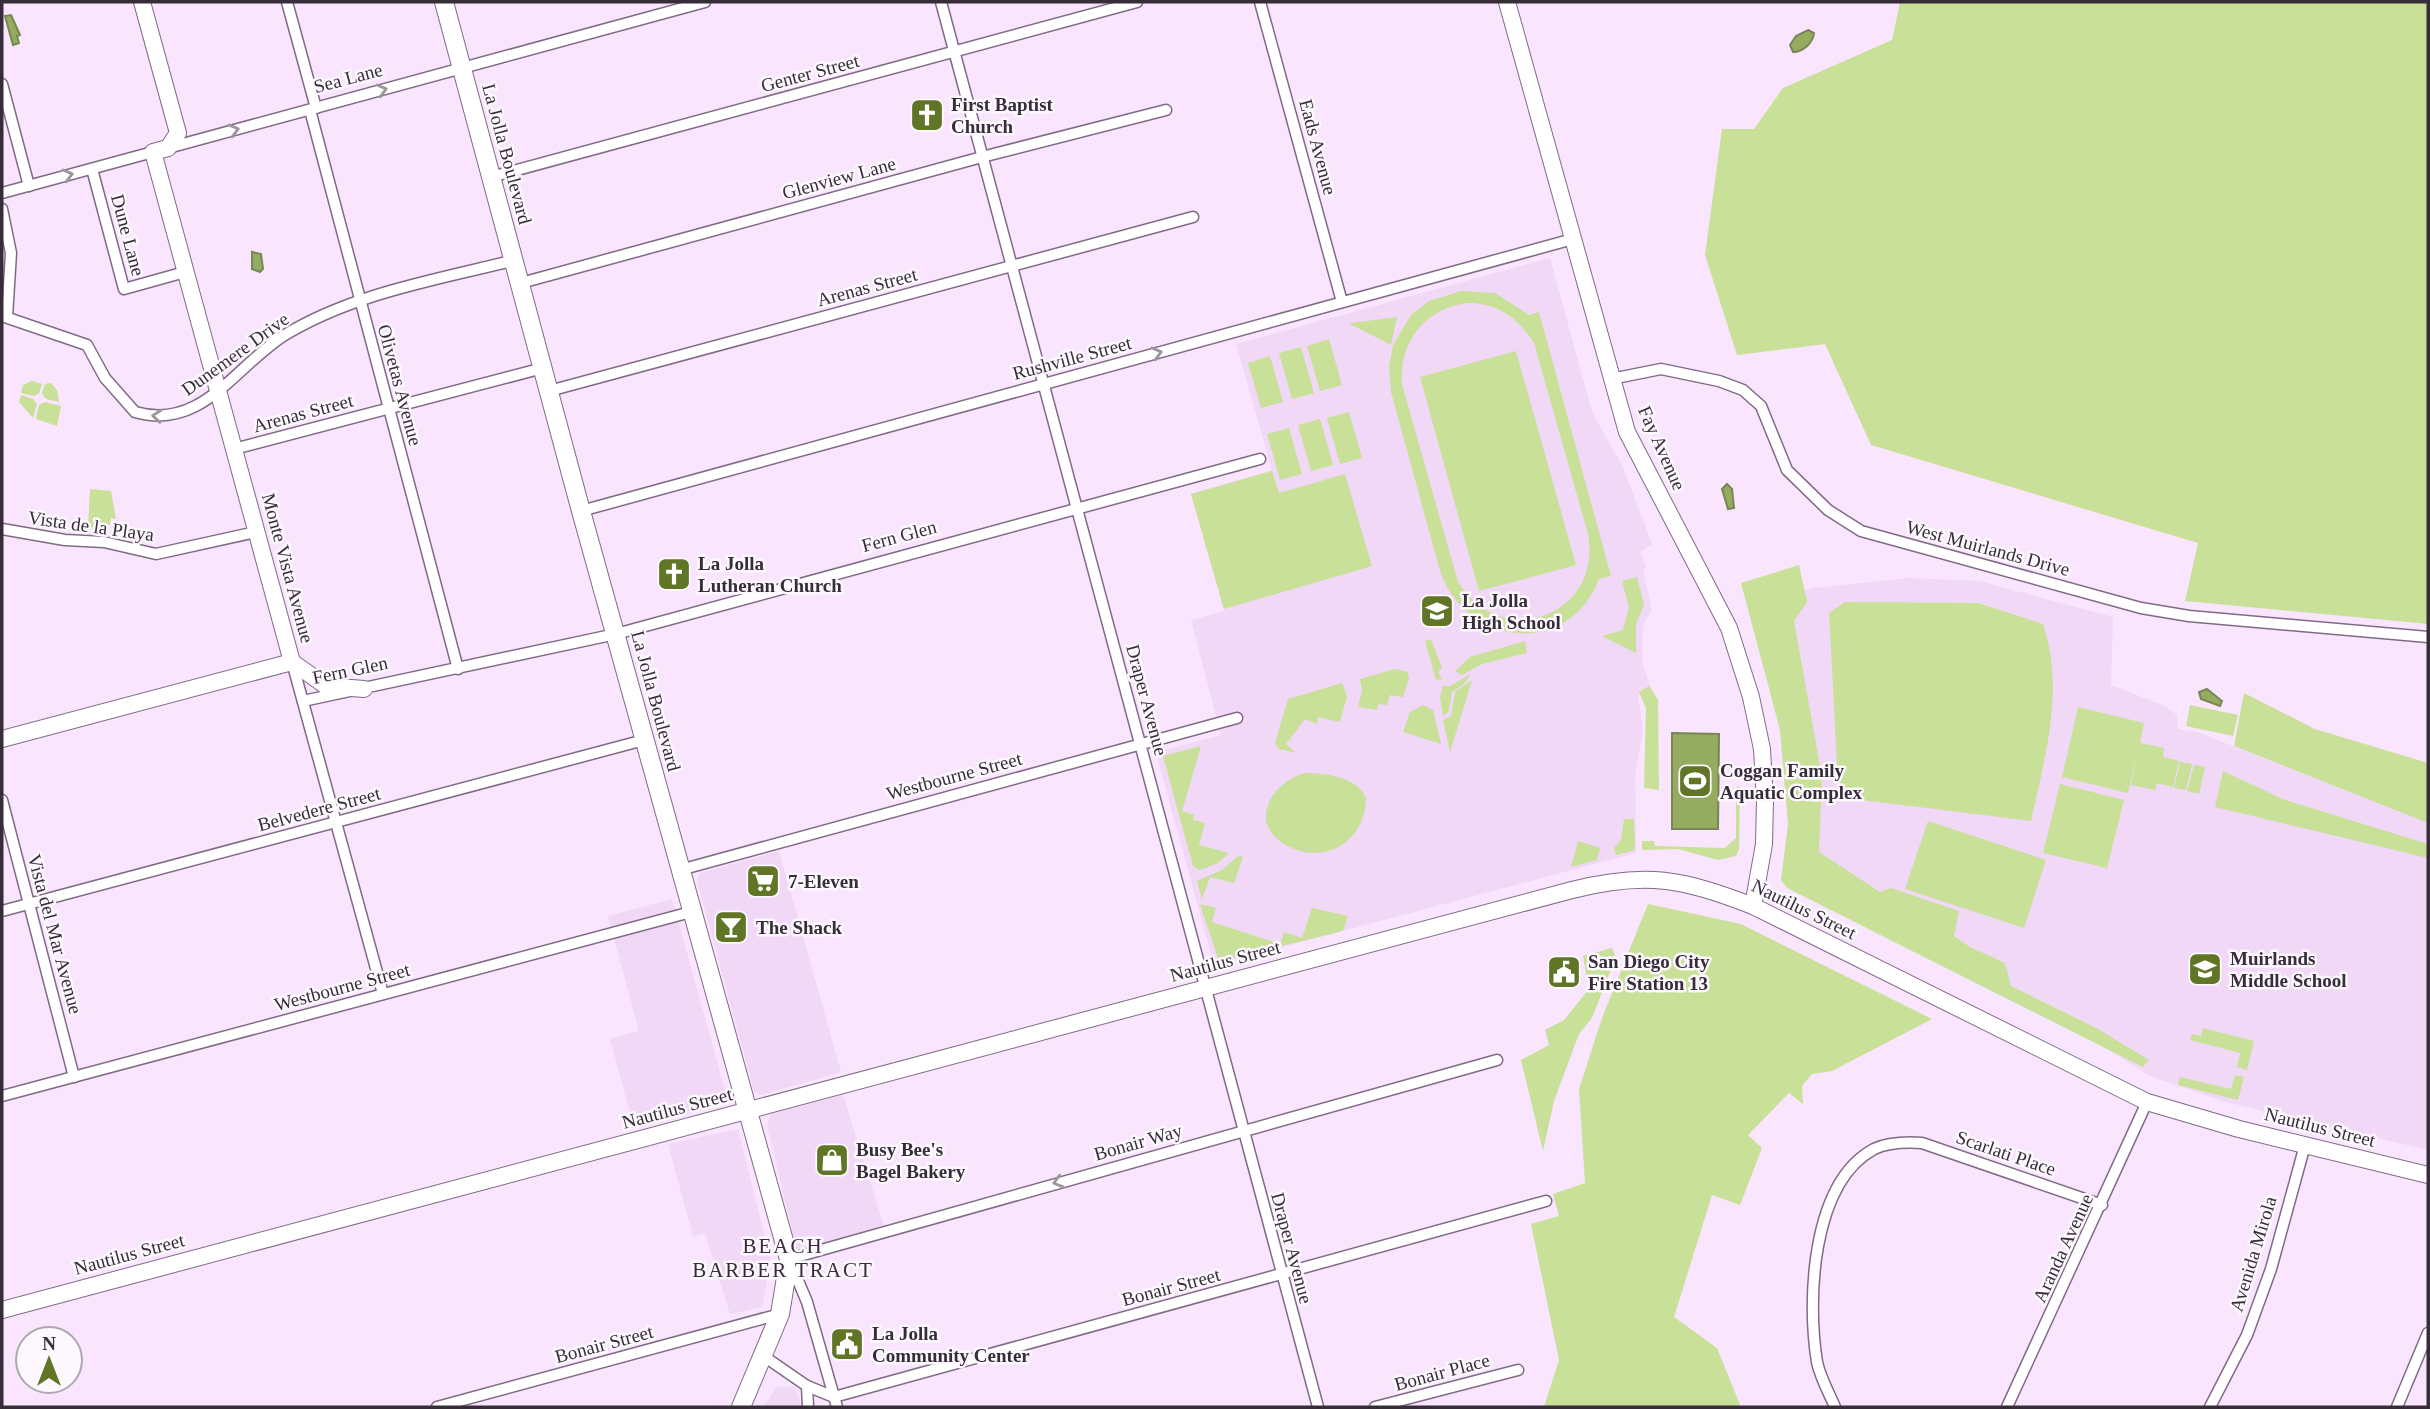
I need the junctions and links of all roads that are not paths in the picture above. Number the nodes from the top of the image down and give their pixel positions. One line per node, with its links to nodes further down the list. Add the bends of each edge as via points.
1 (142, 2): 14 (street, Monte Vista Avenue, via 178,133)
2 (287, 2): 12 (street, Olivetas Avenue)
3 (444, 2): 10 (main road, La Jolla Boulevard)
4 (705, 2): 10 (street, Sea Lane)
5 (941, 2): 9 (street, Draper Avenue)
6 (1137, 2): 9 (street, Genter Street)
7 (1260, 2): 28 (street, Eads Avenue)
8 (1507, 2): 22 (street, Fay Avenue)
9 (954, 51): 15 (street, Draper Avenue); 17 (street, Genter Street)
10 (462, 68): 12 (street, Sea Lane, one-way to 10); 17 (main road, La Jolla Boulevard)
11 (2, 84): 18 (street)
12 (313, 109): 14 (street, Sea Lane, one-way to 12); 27 (street, Olivetas Avenue)
13 (1166, 110): 15 (street, Glenview Lane)
14 (161, 150): 16 (street, Sea Lane); 25 (street, Monte Vista Avenue)
15 (982, 156): 24 (street, Draper Avenue); 26 (street, Glenview Lane)
16 (92, 169): 18 (street, Sea Lane, one-way to 16); 25 (street, Dune Lane, via 124,289)
17 (491, 177): 23 (main road, La Jolla Boulevard)
18 (29, 186): 19 (street, Sea Lane)
19 (2, 193)
20 (2, 209): 29 (street, Dunemere Drive, via 11,253)
21 (1193, 217): 24 (street, Arenas Street)
22 (1573, 239): 28 (street, Rushville Street); 31 (street, Fay Avenue)
23 (515, 260): 26 (main road, La Jolla Boulevard); 27 (street, Dunemere Drive)
24 (1012, 266): 32 (street, Draper Avenue); 34 (street, Arenas Street)
25 (185, 272): 33 (street, Monte Vista Avenue)
26 (522, 284): 30 (main road, La Jolla Boulevard)
27 (358, 300): 33 (street, Dunemere Drive, via 282,337); 35 (street, Olivetas Avenue)
28 (1342, 302): 32 (street, Rushville Street, one-way to 28)
29 (4, 316): 33 (street, Dunemere Drive, one-way to 29, via 175,416 135,412 105,378 87,345)
30 (543, 368): 34 (main road, La Jolla Boulevard); 35 (street, Arenas Street)
31 (1612, 380): 43 (street, West Muirlands Drive, via 1661,369 1742,390 1761,406 1787,470 1828,510 1861,531 2141,608); 56 (street, Fay Avenue, via 1627,432 1730,628 1751,697 1762,748 1765,802 1764,844)
32 (1044, 384): 38 (street, Draper Avenue); 39 (street, Rushville Street)
33 (218, 391): 36 (street, Monte Vista Avenue)
34 (549, 391): 39 (main road, La Jolla Boulevard)
35 (388, 409): 36 (street, Arenas Street); 45 (street, Olivetas Avenue)
36 (234, 449): 41 (street, Monte Vista Avenue)
37 (1260, 459): 38 (street, Fern Glen)
38 (1078, 509): 42 (street, Fern Glen); 51 (street, Draper Avenue)
39 (581, 511): 42 (main road, La Jolla Boulevard)
40 (2, 529): 41 (street, Vista de la Playa, via 104,542 156,554)
41 (256, 532): 44 (street, Monte Vista Avenue)
42 (616, 634): 45 (street, Fern Glen); 50 (main road, La Jolla Boulevard)
43 (2428, 637)
44 (292, 662): 46 (street, via 326,685); 47 (street, Monte Vista Avenue); 49 (street, Fern Glen)
45 (458, 669): 46 (street, Fern Glen)
46 (363, 689): 47 (street, Fern Glen)
47 (303, 701): 53 (street, Monte Vista Avenue)
48 (1237, 718): 51 (street, Westbourne Street)
49 (2, 739)
50 (644, 740): 53 (street, Belvedere Street); 54 (main road, La Jolla Boulevard)
51 (1141, 743): 54 (street, Westbourne Street); 59 (street, Draper Avenue)
52 (2, 800): 55 (street, Vista del Mar Avenue)
53 (336, 822): 55 (street, Belvedere Street); 60 (street, Monte Vista Avenue)
54 (680, 870): 58 (main road, La Jolla Boulevard)
55 (29, 904): 57 (street, Belvedere Street); 62 (street, Vista del Mar Avenue)
56 (1753, 906): 59 (street, Nautilus Street, via 1674,880 1603,882); 64 (street, Nautilus Street)
57 (2, 911)
58 (691, 912): 60 (street, Westbourne Street); 65 (main road, La Jolla Boulevard)
59 (1207, 988): 65 (street, Nautilus Street); 66 (street, Draper Avenue)
60 (383, 994): 62 (street, Westbourne Street)
61 (1497, 1060): 66 (street, Bonair Way)
62 (74, 1077): 63 (street, Westbourne Street)
63 (2, 1096)
64 (2147, 1102): 67 (street, Nautilus Street); 70 (street, Aranda Avenue)
65 (746, 1111): 71 (main road, La Jolla Boulevard); 73 (street, Nautilus Street)
66 (1242, 1131): 71 (street, Bonair Way, one-way to 71); 72 (street, Draper Avenue)
67 (2305, 1145): 68 (street, Nautilus Street); 87 (street, Avenida Mirola, via 2271,1269 2247,1335)
68 (2428, 1175)
69 (1546, 1201): 72 (street, Bonair Street)
70 (2102, 1205): 85 (street, Scarlati Place, via 1938,1147 1900,1142 1875,1149 1858,1161 1836,1191 1812,1273 1818,1365); 86 (street, Aranda Avenue)
71 (789, 1259): 74 (main road, La Jolla Boulevard); 79 (street, via 807,1302)
72 (1281, 1275): 79 (street, Bonair Street); 83 (street, Draper Avenue)
73 (2, 1310)
74 (780, 1314): 76 (main road, La Jolla Boulevard); 80 (street, Bonair Street)
75 (2428, 1333): 88 (street)
76 (765, 1357): 78 (street); 81 (main road, La Jolla Boulevard)
77 (1518, 1370): 84 (street, Bonair Place)
78 (807, 1386): 79 (street); 82 (street)
79 (836, 1402)
80 (437, 1407)
81 (741, 1407)
82 (808, 1407)
83 (1318, 1407)
84 (1375, 1407)
85 (1835, 1407)
86 (2007, 1407)
87 (2210, 1407)
88 (2397, 1407)

